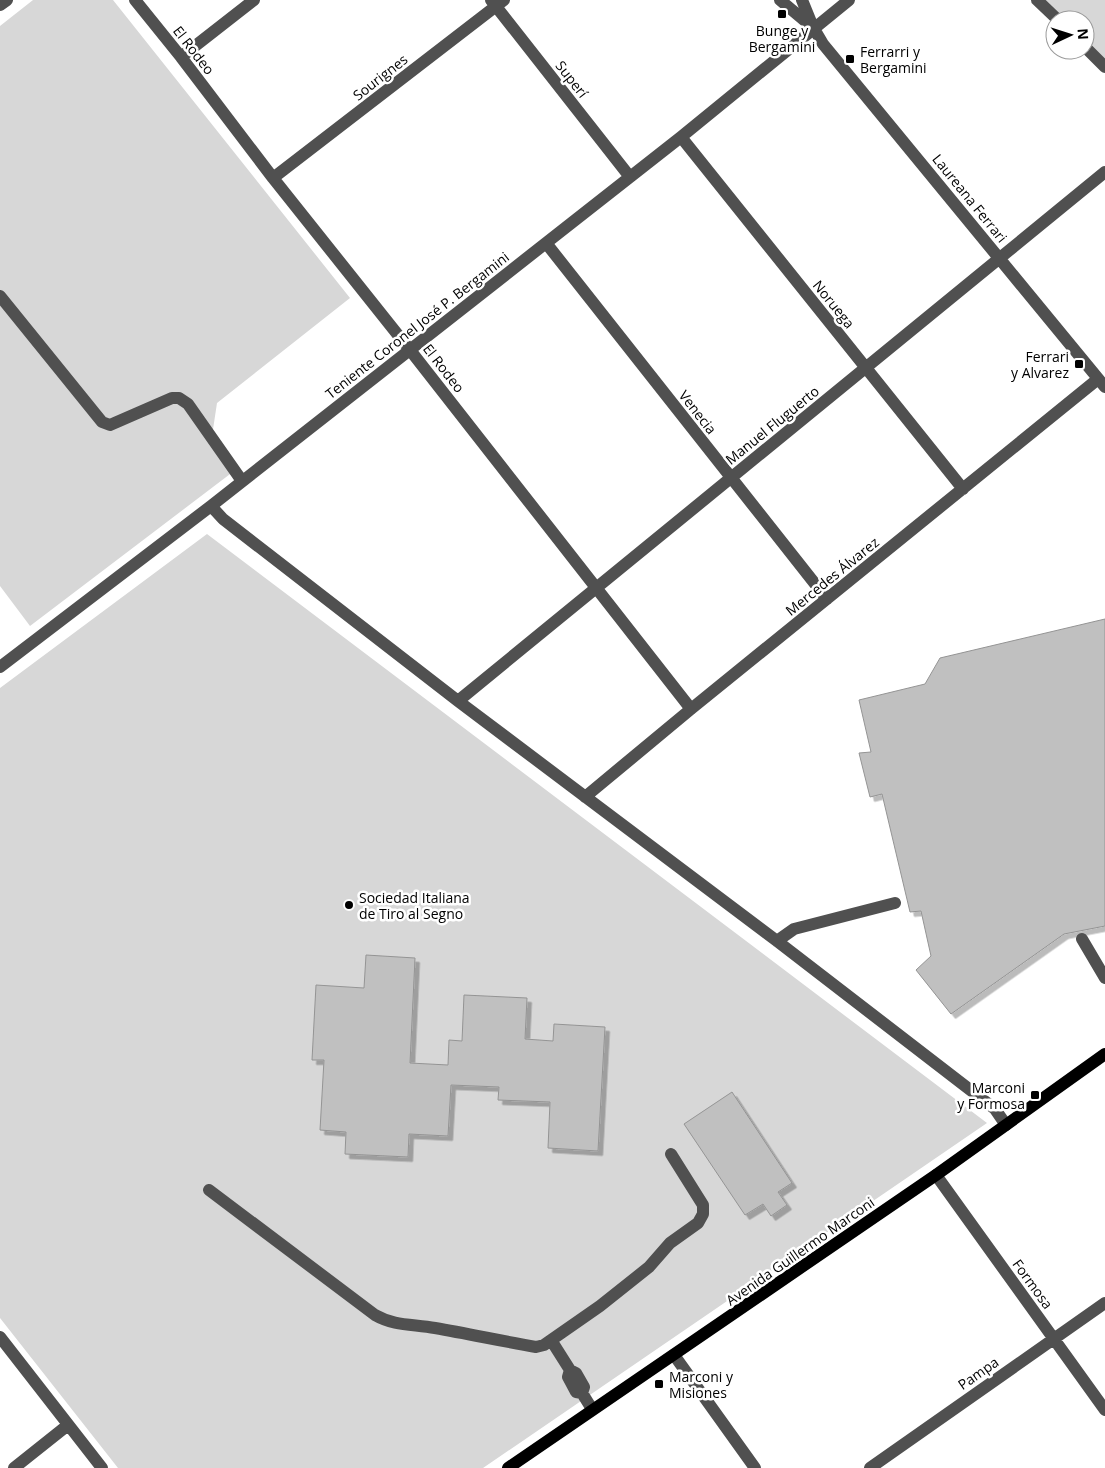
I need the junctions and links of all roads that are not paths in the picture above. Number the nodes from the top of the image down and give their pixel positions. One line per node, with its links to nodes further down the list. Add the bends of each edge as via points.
1 (7, 0): 9 (street)
2 (135, 0): 12 (street, El Rodeo)
3 (254, 0): 12 (street)
4 (780, 0): 11 (street)
5 (802, 0): 11 (street)
6 (849, 0): 11 (street, Teniente Coronel José P. Bergamini)
7 (1037, 0): 10 (street)
8 (497, 2): 17 (street, Superí); 18 (street, Sourignes)
9 (0, 6)
10 (1048, 10)
11 (813, 28): 15 (street, Teniente Coronel José P. Bergamini); 20 (street, Laureana Ferrari)
12 (181, 56): 18 (street, El Rodeo)
13 (1095, 57): 14 (street)
14 (1105, 67)
15 (681, 137): 17 (street, Teniente Coronel José P. Bergamini); 23 (street, Noruega)
16 (1105, 172): 20 (street, Manuel Fluguerto)
17 (630, 177): 19 (street, Teniente Coronel José P. Bergamini)
18 (274, 178): 22 (street, El Rodeo)
19 (546, 243): 22 (street, Teniente Coronel José P. Bergamini); 25 (street, Venecia)
20 (1000, 259): 23 (street, Manuel Fluguerto); 24 (street, Laureana Ferrari)
21 (0, 296): 26 (street, via 102,422 110,425 172,398 179,398 188,404)
22 (410, 350): 26 (street, Teniente Coronel José P. Bergamini); 29 (street, El Rodeo)
23 (866, 369): 25 (street, Manuel Fluguerto); 27 (street, Noruega)
24 (1102, 383): 27 (street, Mercedes Álvarez)
25 (731, 478): 29 (street, Manuel Fluguerto); 30 (street, Venecia)
26 (242, 481): 28 (street, Teniente Coronel José P. Bergamini)
27 (964, 490): 30 (street, Mercedes Álvarez)
28 (211, 506): 31 (street, Teniente Coronel José P. Bergamini); 32 (street, via 223,519)
29 (596, 588): 32 (street, Manuel Fluguerto); 33 (street, El Rodeo)
30 (827, 599): 33 (street, Mercedes Álvarez)
31 (0, 667)
32 (458, 701): 34 (street)
33 (691, 709): 34 (street, Mercedes Álvarez)
34 (585, 797): 37 (street)
35 (896, 904): 37 (street, via 794,930)
36 (1082, 940): 38 (street)
37 (777, 941): 40 (street, via 995,1109)
38 (1105, 978)
39 (1105, 1054): 40 (main road, Avenida Guillermo Marconi)
40 (1006, 1126): 42 (main road, Avenida Guillermo Marconi)
41 (671, 1154): 47 (street, via 703,1205 698,1223 670,1243 649,1267)
42 (936, 1175): 46 (street, Formosa); 48 (main road, Avenida Guillermo Marconi)
43 (209, 1190): 47 (street, via 386,1321 536,1347)
44 (1105, 1303): 46 (street, Pampa)
45 (0, 1337): 51 (street)
46 (1053, 1339): 50 (street, Formosa); 56 (street, Pampa)
47 (552, 1340): 49 (street, via 570,1370 581,1381 582,1393)
48 (674, 1355): 49 (main road, Avenida Guillermo Marconi); 55 (street)
49 (592, 1409): 54 (main road, Avenida Guillermo Marconi)
50 (1105, 1410)
51 (68, 1425): 52 (street); 53 (street)
52 (14, 1468)
53 (102, 1468)
54 (508, 1468)
55 (755, 1468)
56 (870, 1468)

